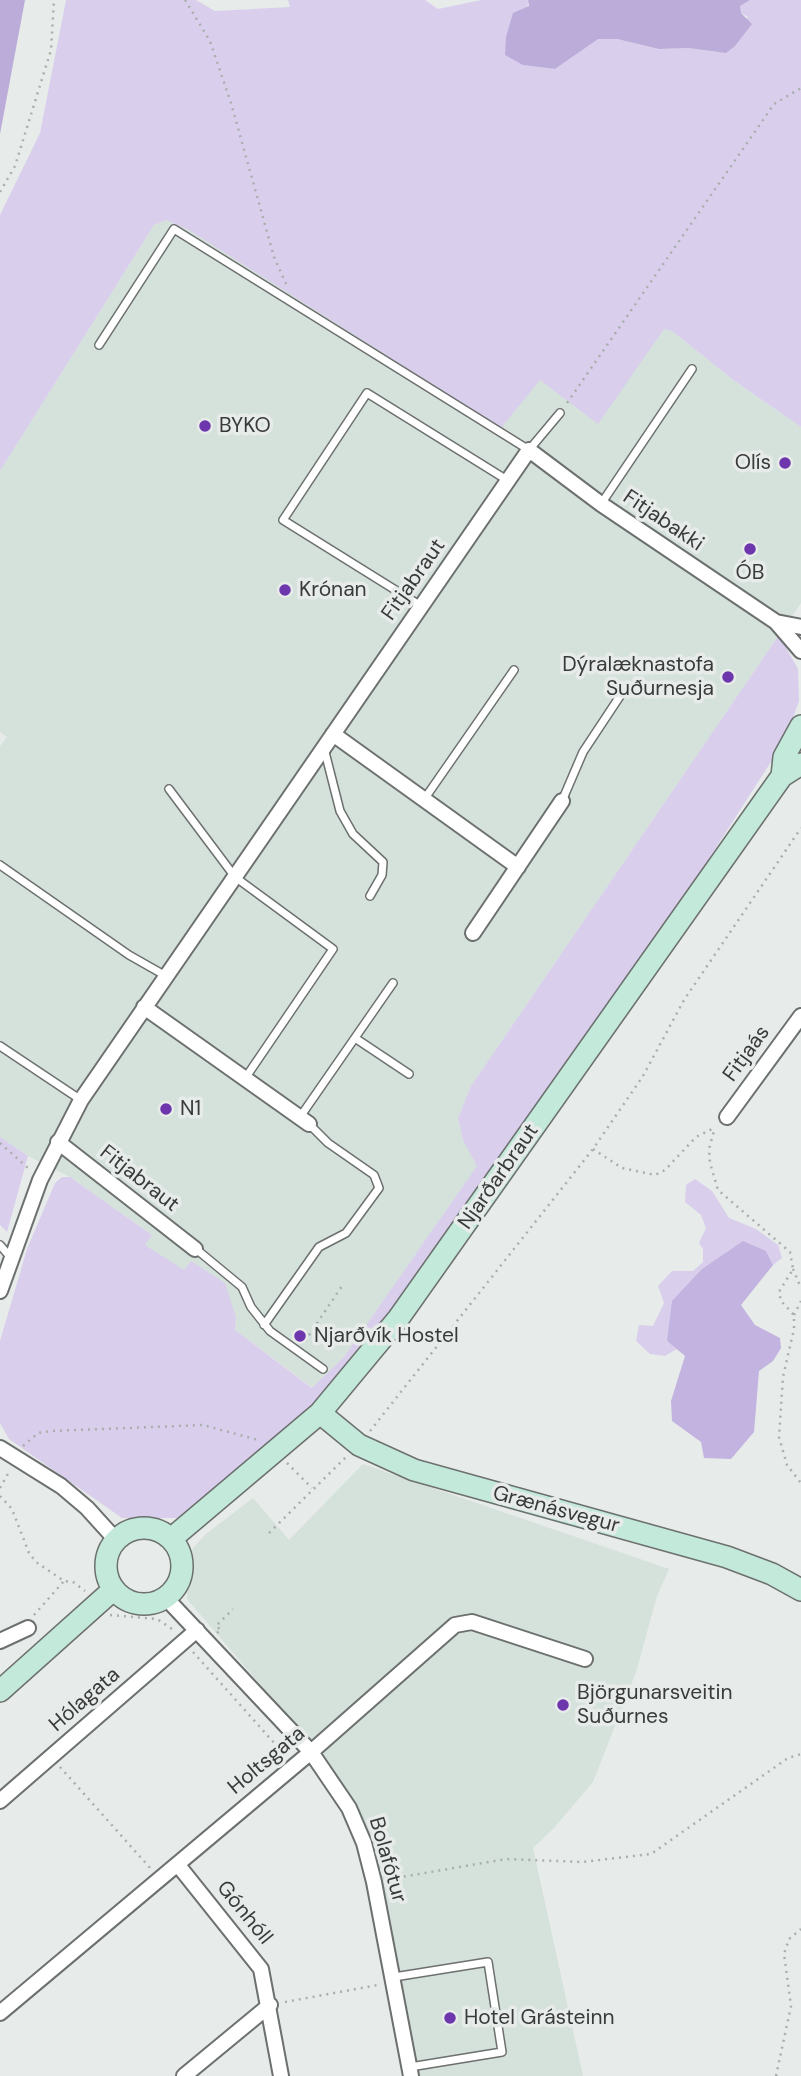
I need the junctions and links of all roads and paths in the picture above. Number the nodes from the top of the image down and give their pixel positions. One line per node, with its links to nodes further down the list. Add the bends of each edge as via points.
1 (54, 0): 4 (path, via 51,50 15,166)
2 (186, 0): 5 (path, via 210,41 274,257)
3 (801, 88): 8 (path, via 774,104)
4 (0, 191)
5 (298, 308): 6 (lane, via 174,229); 9 (lane)
6 (99, 345)
7 (692, 369): 11 (lane)
8 (560, 414): 9 (lane)
9 (529, 450): 10 (street, Fitjabraut); 11 (street, Fitjabakki)
10 (508, 481): 12 (street, Fitjabraut); 12 (lane, via 366,393 283,520)
11 (601, 504): 13 (street, Fitjabakki)
12 (421, 606): 19 (street, Fitjabraut)
13 (776, 622): 14 (street, Fitjabakki); 15 (street, Fitjabakki)
14 (801, 627)
15 (801, 651)
16 (514, 670): 24 (lane)
17 (626, 687): 25 (lane, via 583,752)
18 (801, 726): 22 (main road, Njarðarbraut, via 784,757)
19 (333, 734): 20 (street, Fitjabraut); 24 (street)
20 (324, 748): 29 (street, Fitjabraut); 30 (lane, via 340,811 353,834 383,862 382,875)
21 (801, 764): 22 (main road, Njarðarbraut)
22 (782, 776): 59 (main road, Njarðarbraut, via 398,1319)
23 (169, 789): 29 (lane)
24 (423, 801): 28 (street)
25 (562, 801): 28 (street)
26 (801, 828): 45 (path, via 684,1000 643,1076)
27 (0, 865): 32 (lane)
28 (517, 867): 31 (street)
29 (235, 877): 32 (street, Fitjabraut); 39 (lane, via 333,949)
30 (370, 896)
31 (473, 933)
32 (166, 976): 34 (street, Fitjabraut)
33 (393, 983): 36 (lane)
34 (144, 1007): 39 (street); 40 (street, Fitjabraut)
35 (801, 1016): 41 (street, Fitjaás)
36 (355, 1038): 38 (lane); 42 (lane)
37 (0, 1046): 40 (lane)
38 (410, 1074)
39 (244, 1080): 42 (street)
40 (80, 1100): 43 (street, Fitjabraut)
41 (727, 1117)
42 (304, 1121): 56 (lane, via 374,1175 379,1188 346,1233 319,1247)
43 (58, 1142): 46 (street, Fitjabraut); 48 (street, Fitjabraut)
44 (0, 1143): 46 (path)
45 (593, 1149): 50 (path, via 622,1168 655,1175 696,1137 712,1129 710,1163 719,1190 790,1252); 61 (path)
46 (40, 1180): 49 (street, Fitjabraut)
47 (0, 1245): 49 (lane)
48 (195, 1249): 56 (lane, via 242,1287)
49 (11, 1258): 53 (street, Fitjabraut)
50 (793, 1269): 52 (path); 55 (path, via 779,1292)
51 (344, 1283): 57 (path)
52 (801, 1288)
53 (0, 1291)
54 (801, 1301): 55 (path)
55 (794, 1315): 64 (path, via 779,1437 788,1465)
56 (264, 1325): 57 (lane)
57 (298, 1351): 58 (lane)
58 (323, 1369)
59 (320, 1413): 61 (main road, Grænásvegur); 62 (main road, Njarðarbraut)
60 (0, 1436): 63 (street)
61 (359, 1446): 65 (path); 71 (main road, Grænásvegur, via 414,1470 727,1557)
62 (275, 1451): 63 (path, via 267,1443 203,1425 51,1431 38,1433); 65 (path); 68 (main road, Njarðarbraut)
63 (9, 1452): 69 (street, via 78,1501)
64 (801, 1483)
65 (312, 1488): 67 (path)
66 (0, 1496): 73 (path, via 12,1509 36,1562 64,1581 74,1582)
67 (269, 1533)
68 (171, 1539): 69 (main road, via 161,1532 137,1528); 72 (main road, via 181,1569 179,1580)
69 (116, 1540): 70 (main road, via 107,1559)
70 (114, 1589): 72 (main road, via 132,1602); 73 (main road)
71 (801, 1590)
72 (165, 1597): 75 (street, Bolafótur)
73 (98, 1603): 77 (path, via 113,1617 164,1622); 79 (main road)
74 (29, 1628): 76 (street)
75 (197, 1630): 77 (street, Hólagata); 80 (street, Bolafótur)
76 (0, 1641)
77 (183, 1641): 82 (street, Hólagata); 83 (path, via 276,1745 283,1746)
78 (584, 1659): 80 (street, Holtsgata, via 465,1622)
79 (0, 1691)
80 (311, 1752): 83 (street, Holtsgata); 87 (street, Bolafótur, via 349,1808)
81 (801, 1754): 87 (path, via 788,1758 651,1854 582,1862 506,1859)
82 (51, 1757): 84 (street, Hólagata); 86 (path)
83 (299, 1763): 85 (street, Holtsgata)
84 (0, 1801)
85 (178, 1865): 86 (street, Holtsgata); 90 (street, Gónhóll, via 261,1969)
86 (161, 1879): 91 (street, Holtsgata)
87 (374, 1882): 89 (street, Bolafótur)
88 (801, 1929): 95 (path, via 789,1939 784,1954 791,2006)
89 (388, 1981): 90 (path); 92 (street, Bolafótur); 92 (lane, via 488,1962 502,2052)
90 (270, 2005): 93 (street); 94 (street, Gónhóll)
91 (0, 2013)
92 (410, 2072)
93 (184, 2076)
94 (281, 2076)
95 (776, 2076)

